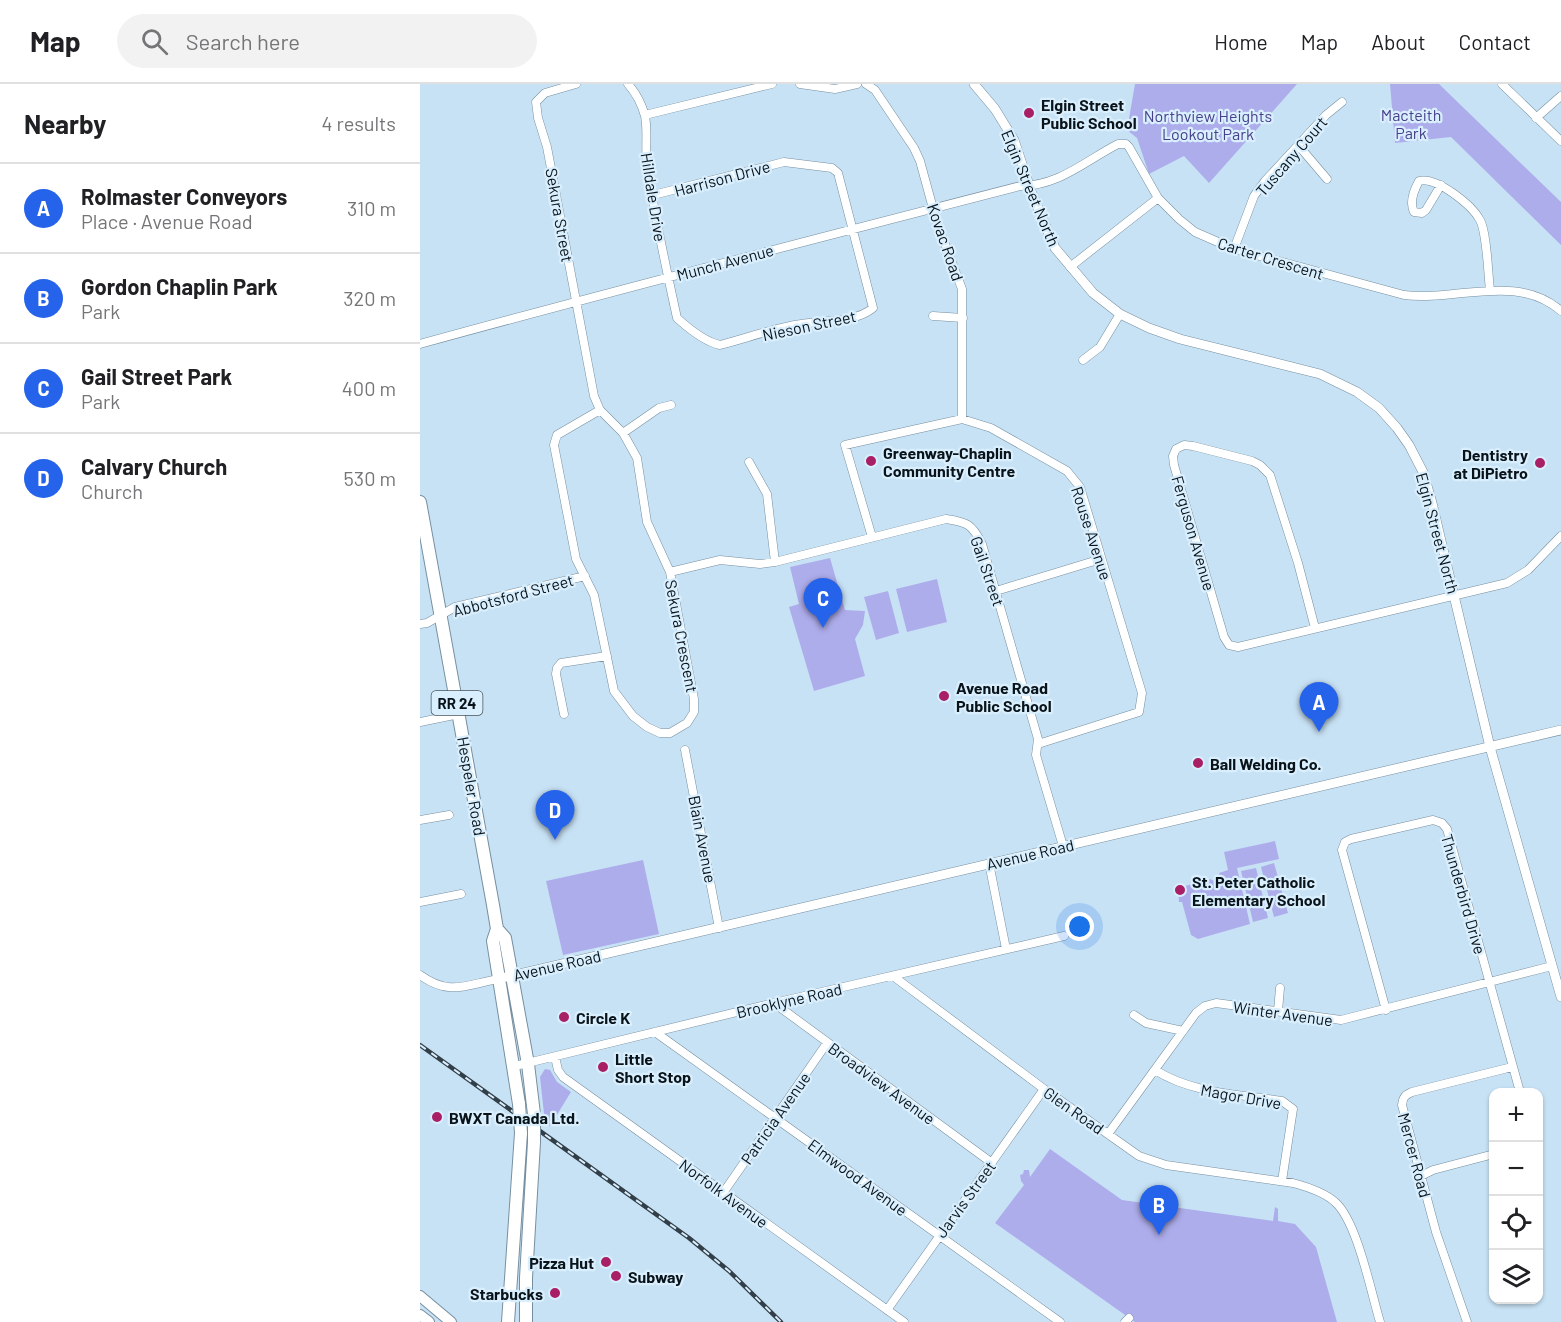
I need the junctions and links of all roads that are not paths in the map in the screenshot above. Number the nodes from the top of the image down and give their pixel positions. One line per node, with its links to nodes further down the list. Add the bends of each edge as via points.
1 (576, 84): 27 (street, Sekura Street, via 545,93 536,102)
2 (628, 84): 12 (street, Hilldale Drive)
3 (772, 84): 9 (street)
4 (800, 84): 5 (street, via 834,89)
5 (857, 84)
6 (866, 84): 21 (street, Kovac Road, via 876,90 914,148)
7 (974, 84): 18 (street, Elgin Street North, via 1009,132)
8 (1502, 84): 13 (street)
9 (751, 86): 12 (street)
10 (1561, 96): 13 (street)
11 (1342, 102): 15 (street, Tuscany Court)
12 (645, 115): 19 (street, Hilldale Drive)
13 (1536, 118): 14 (street)
14 (1561, 141)
15 (1298, 145): 16 (street); 23 (street, Tuscany Court, via 1254,196)
16 (1327, 178)
17 (1441, 185): 17 (street, via 1426,210 1414,212 1411,204 1419,181); 26 (street, via 1480,220)
18 (1030, 186): 20 (street, Carter Crescent, via 1070,173 1110,148 1126,144); 21 (street, Munch Avenue); 24 (street, Elgin Street North, via 1055,248)
19 (653, 195): 22 (street, Harrison Drive, via 784,162 832,168 838,173); 25 (street, Hilldale Drive)
20 (1158, 198): 23 (street, Carter Crescent, via 1195,232); 24 (street)
21 (933, 208): 22 (street, Munch Avenue); 31 (street, Kovac Road, via 962,289)
22 (853, 230): 25 (street, Munch Avenue); 25 (street, Nieson Street, via 873,308 845,319 800,324 717,345 677,318)
23 (1234, 249): 26 (street, Carter Crescent, via 1404,295 1431,297)
24 (1070, 267): 29 (street, Elgin Street North, via 1093,293)
25 (668, 278): 27 (street, Munch Avenue)
26 (1490, 291): 28 (street, Carter Crescent, via 1530,294)
27 (575, 303): 32 (street, Munch Avenue); 34 (street, Sekura Street)
28 (1561, 311)
29 (1120, 314): 33 (street, via 1100,346); 48 (street, Elgin Street North, via 1180,339 1320,374 1379,408 1409,445 1423,472)
30 (933, 316): 31 (street)
31 (963, 318): 37 (street, Kovac Road)
32 (420, 344)
33 (1083, 360)
34 (588, 373): 36 (street, Sekura Crescent)
35 (671, 405): 38 (street, via 659,408)
36 (600, 410): 38 (street, Sekura Crescent); 46 (street, Sekura Crescent, via 557,435 554,445 576,559)
37 (962, 419): 42 (street, Rouse Avenue, via 845,445); 43 (street, Rouse Avenue, via 991,428 1067,471 1080,487)
38 (623, 433): 45 (street, Sekura Crescent, via 637,458 647,522)
39 (749, 462): 44 (street, via 767,494)
40 (420, 502): 49 (main road, Hespeler Road / RR 24)
41 (1561, 536): 48 (street, Ferguson Avenue, via 1519,577)
42 (872, 537): 44 (street, Gail Street); 47 (street, Gail Street, via 946,519 964,522 975,530 982,544)
43 (1101, 559): 47 (street); 57 (street, Rouse Avenue, via 1142,693 1139,711)
44 (775, 562): 45 (street, Gail Street, via 720,560)
45 (670, 572): 52 (street, Sekura Crescent, via 693,686 694,712 687,723 670,733 660,733 633,716 614,691)
46 (585, 576): 49 (street, Abbotsford Street, via 455,607); 52 (street, Sekura Crescent, via 594,595)
47 (996, 591): 57 (street, Gail Street)
48 (1454, 596): 51 (street, Ferguson Avenue); 58 (street, Elgin Street North)
49 (441, 615): 50 (street, Abbotsford Street); 53 (main road, Hespeler Road / RR 24)
50 (420, 624)
51 (1315, 628): 51 (street, Ferguson Avenue, via 1238,647 1229,645 1174,465 1176,448 1193,446 1252,461 1270,475)
52 (607, 656): 54 (street, via 561,663 557,668)
53 (459, 714): 55 (street); 72 (main road, Hespeler Road / RR 24, via 497,929 505,938)
54 (564, 714)
55 (420, 722)
56 (1561, 730): 58 (street, Avenue Road)
57 (1038, 744): 62 (street, Gail Street, via 1036,755)
58 (1490, 747): 62 (street, Avenue Road); 69 (street, Elgin Street North)
59 (685, 750): 66 (street, Blain Avenue)
60 (449, 814): 61 (street)
61 (420, 820)
62 (1063, 846): 63 (street, Avenue Road)
63 (989, 863): 66 (street, Avenue Road); 68 (street)
64 (461, 894): 65 (street)
65 (420, 902)
66 (719, 928): 72 (street, Avenue Road)
67 (1064, 936): 68 (street, Brooklyne Road)
68 (1006, 949): 71 (street, Brooklyne Road)
69 (1552, 966): 73 (street, Winter Avenue); 75 (street, Elgin Street North)
70 (420, 975): 72 (street, via 454,989)
71 (893, 976): 76 (street, Brooklyne Road); 89 (street, Glen Road)
72 (506, 977): 84 (main road, Hespeler Road / RR 24); 85 (main road, Hespeler Road / RR 24)
73 (1489, 984): 77 (street, Winter Avenue); 77 (street, Thunderbird Drive, via 1443,823 1433,820 1352,839 1345,842 1342,850); 86 (street, Thunderbird Drive)
74 (1280, 988): 78 (street)
75 (1561, 997)
76 (774, 1003): 81 (street, Brooklyne Road); 82 (street, Broadview Avenue)
77 (1386, 1010): 78 (street, Winter Avenue, via 1341,1020)
78 (1278, 1011): 80 (street, Winter Avenue, via 1205,1006)
79 (1134, 1015): 80 (street, via 1146,1023)
80 (1183, 1031): 87 (street, Winter Avenue)
81 (655, 1032): 83 (street, Brooklyne Road); 90 (street, Elmwood Avenue)
82 (827, 1043): 90 (street, Patricia Avenue); 93 (street, Broadview Avenue)
83 (555, 1057): 84 (street, Brooklyne Road); 96 (street, Norfolk Avenue, via 563,1077)
84 (528, 1064): 85 (street, Brooklyne Road); 104 (main road, Hespeler Road / RR 24, bridge, via 534,1142)
85 (515, 1066): 101 (main road, Hespeler Road / RR 24, bridge, via 521,1132)
86 (1512, 1067): 88 (street, Thunderbird Drive); 94 (street, Mercer Road, via 1405,1095 1401,1105)
87 (1155, 1070): 91 (street, Winter Avenue); 95 (street, Magor Drive, via 1194,1088 1288,1104 1293,1109)
88 (1519, 1088)
89 (1044, 1089): 91 (street, Glen Road); 93 (street, Jarvis Street)
90 (775, 1117): 96 (street, Patricia Avenue); 97 (street, Elmwood Avenue)
91 (1108, 1134): 95 (street, Glen Road, via 1151,1161)
92 (1489, 1155): 94 (street)
93 (992, 1163): 97 (street, Jarvis Street)
94 (1421, 1176): 108 (street, Mercer Road)
95 (1282, 1181): 107 (street, Glen Road, via 1312,1188 1335,1201 1343,1211 1355,1237)
96 (723, 1193): 99 (street, Norfolk Avenue)
97 (939, 1235): 99 (street, Jarvis Street); 106 (street, Elmwood Avenue)
98 (421, 1300): 103 (main road)
99 (887, 1310): 105 (street, Norfolk Avenue)
100 (420, 1315): 102 (main road)
101 (506, 1319)
102 (429, 1322)
103 (451, 1322)
104 (526, 1322)
105 (904, 1322)
106 (1060, 1322)
107 (1380, 1322)
108 (1467, 1322)

